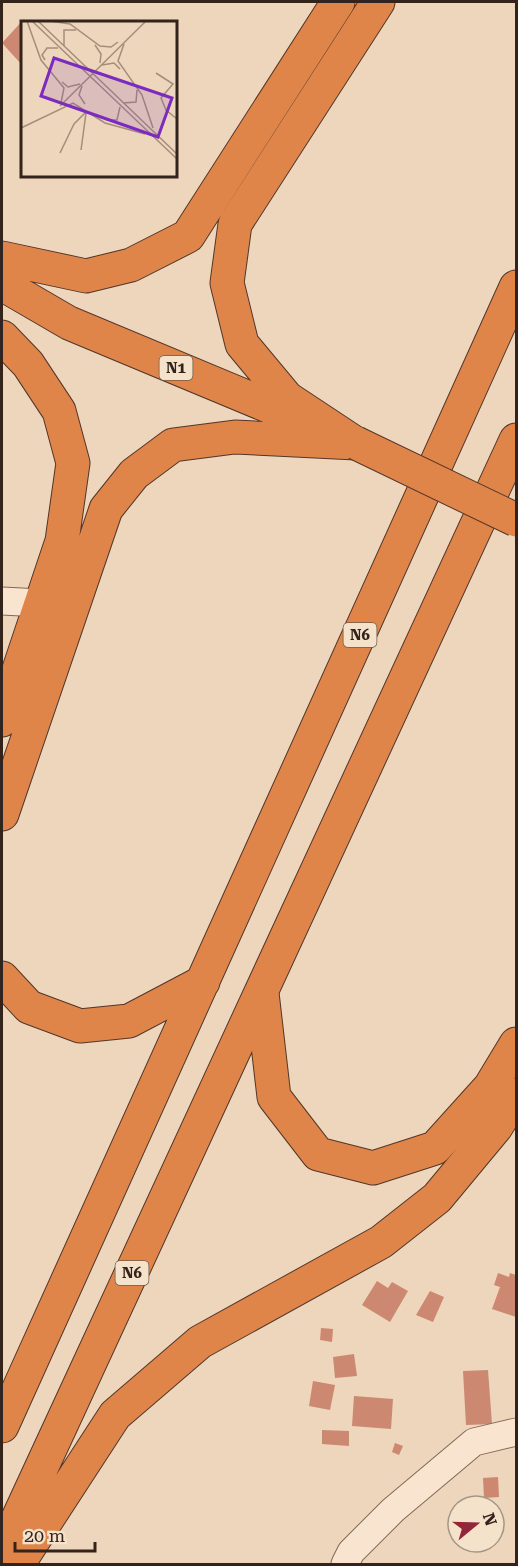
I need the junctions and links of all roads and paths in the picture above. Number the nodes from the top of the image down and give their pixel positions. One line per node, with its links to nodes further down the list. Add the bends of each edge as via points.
1 (338, 2): 3 (highway, via 188,236 131,265 86,276)
2 (378, 2): 8 (highway, via 235,224 227,283 242,344 287,398)
3 (2, 258)
4 (2, 284): 8 (highway, N1, via 69,323)
5 (516, 287): 15 (highway, N6)
6 (2, 337): 11 (highway, via 28,364 59,411 73,463 62,542)
7 (516, 440): 16 (highway, N6)
8 (356, 443): 9 (highway, bridge); 13 (highway, via 235,437 173,445 134,474 106,509)
9 (516, 520)
10 (2, 601): 11 (street)
11 (41, 603): 12 (highway)
12 (2, 720)
13 (2, 814)
14 (2, 978): 15 (highway, via 29,1007 80,1026 129,1021)
15 (203, 982): 19 (highway, N6)
16 (262, 993): 17 (highway, via 274,1097 318,1154 373,1168 435,1148 490,1087); 21 (highway, N6)
17 (516, 1044)
18 (516, 1095): 22 (highway, via 496,1127 428,1205 381,1242 200,1342 115,1415)
19 (2, 1426)
20 (516, 1432): 23 (street, via 474,1442 393,1510 351,1552)
21 (2, 1553)
22 (18, 1564)
23 (345, 1564)

